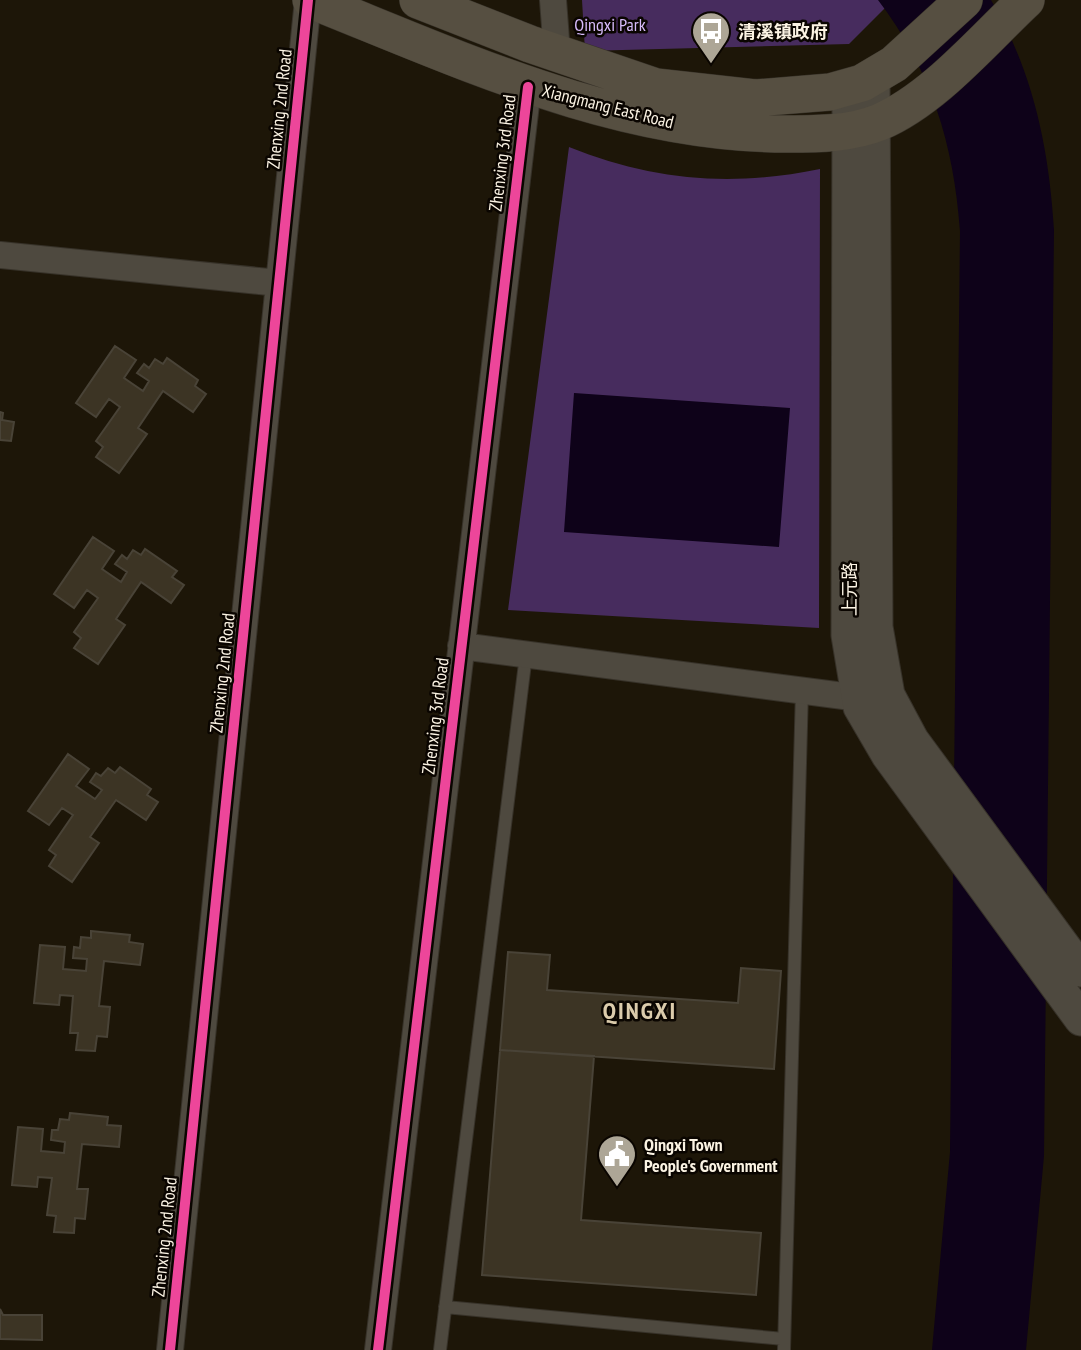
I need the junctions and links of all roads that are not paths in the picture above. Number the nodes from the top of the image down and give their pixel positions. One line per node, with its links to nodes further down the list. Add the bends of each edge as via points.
1 (309, 0): 8 (main road, Xiangmang East Road); 11 (street, Zhenxing 2nd Road)
2 (418, 0): 6 (main road, Xiangmang East Road)
3 (553, 0): 6 (street)
4 (964, 0): 7 (main road)
5 (1026, 0): 9 (main road, Xiangmang East Road, via 915,103)
6 (556, 53): 7 (main road, Xiangmang East Road, via 656,87 755,98)
7 (872, 76): 9 (street, 上元路)
8 (528, 87): 9 (main road, Xiangmang East Road, via 652,120 757,134); 12 (street, Zhenxing 3rd Road)
9 (862, 127): 15 (street, 上元路, via 848,635); 16 (street, 上元路, via 876,626)
10 (0, 256): 11 (street)
11 (279, 283): 21 (street, Zhenxing 2nd Road)
12 (461, 646): 13 (street); 22 (street, Zhenxing 3rd Road)
13 (526, 654): 14 (street); 19 (lane)
14 (802, 690): 15 (street); 20 (lane)
15 (859, 698): 16 (street, 上元路, via 860,707)
16 (900, 747): 17 (street, 上元路); 18 (street, 上元路)
17 (1081, 970)
18 (1081, 1019)
19 (445, 1307): 20 (lane); 23 (lane)
20 (784, 1345)
21 (170, 1350)
22 (377, 1350)
23 (440, 1350)

